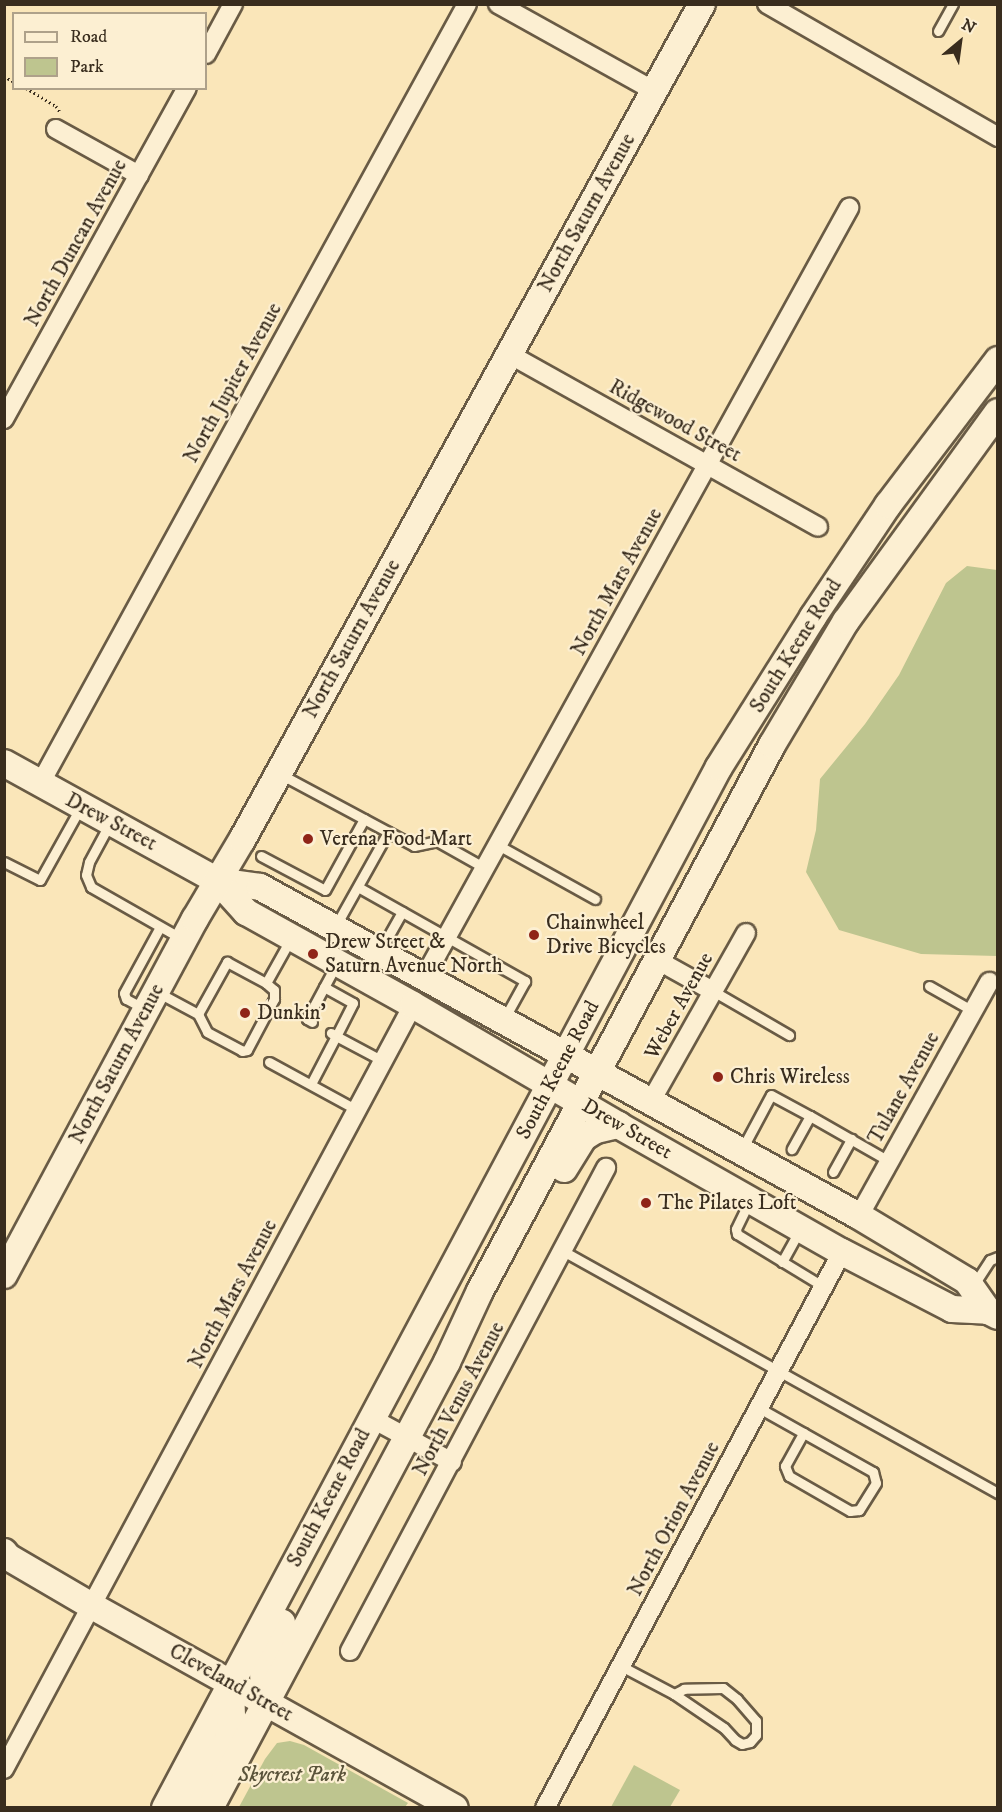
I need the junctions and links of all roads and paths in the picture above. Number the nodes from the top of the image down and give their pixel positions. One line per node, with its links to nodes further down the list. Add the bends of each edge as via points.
1 (233, 4): 8 (street)
2 (467, 4): 24 (street, North Jupiter Avenue)
3 (498, 4): 11 (street)
4 (702, 4): 11 (main road, North Saturn Avenue)
5 (767, 4): 13 (street)
6 (953, 4): 7 (lane)
7 (938, 31)
8 (207, 52)
9 (29, 90): 12 (path, via 60,112)
10 (186, 90): 14 (street, North Duncan Avenue)
11 (654, 91): 16 (main road, North Saturn Avenue)
12 (56, 129): 14 (street)
13 (998, 137)
14 (139, 175): 19 (street, North Duncan Avenue)
15 (849, 208): 20 (street, North Mars Avenue)
16 (509, 354): 20 (street, Ridgewood Street); 23 (main road, North Saturn Avenue)
17 (998, 360): 64 (main road, South Keene Road, via 888,505 719,768)
18 (998, 412): 45 (main road, South Keene Road, via 846,621 772,746)
19 (4, 419)
20 (708, 465): 21 (street, Ridgewood Street); 29 (street, North Mars Avenue)
21 (818, 527)
22 (4, 763): 24 (main road, Drew Street)
23 (278, 773): 26 (lane); 33 (main road, North Saturn Avenue)
24 (40, 784): 25 (main road, Drew Street)
25 (81, 806): 27 (main road, Drew Street); 31 (lane, via 40,880)
26 (364, 819): 28 (lane); 35 (lane, via 327,889)
27 (110, 822): 33 (main road, Drew Street); 38 (lane, via 89,862 86,875 91,887)
28 (388, 832): 32 (lane, via 414,846 437,841); 34 (lane)
29 (498, 845): 32 (street, North Mars Avenue); 36 (lane)
30 (261, 856): 35 (lane)
31 (4, 862)
32 (485, 868): 41 (street, North Mars Avenue)
33 (218, 880): 35 (main road, Drew Street); 42 (main road, Drew Street, via 246,912); 43 (main road, North Saturn Avenue)
34 (358, 887): 37 (lane); 39 (lane)
35 (306, 896): 39 (main road, Drew Street)
36 (595, 898)
37 (402, 912): 41 (lane); 44 (lane)
38 (160, 927): 43 (lane); 54 (lane, via 124,993 126,999)
39 (334, 929): 44 (main road, Drew Street)
40 (746, 933): 53 (street, Weber Avenue)
41 (447, 937): 48 (street, North Mars Avenue); 58 (lane, via 525,981)
42 (291, 938): 46 (main road, Drew Street); 50 (lane)
43 (184, 940): 54 (main road, North Saturn Avenue)
44 (379, 953): 48 (main road, Drew Street)
45 (657, 960): 53 (street); 64 (main road, South Keene Road, via 614,1041)
46 (337, 963): 47 (main road, Drew Street); 52 (lane)
47 (364, 978): 55 (main road, Drew Street); 64 (main road, via 418,995)
48 (424, 978): 58 (main road, Drew Street)
49 (989, 982): 56 (street, Tulane Avenue)
50 (266, 983): 57 (lane, via 227,962); 57 (lane, via 274,990 274,999 248,1050 242,1051 207,1032)
51 (929, 986): 56 (lane)
52 (324, 987): 59 (lane, via 318,1005 307,1019); 60 (lane, via 353,1003)
53 (713, 991): 61 (lane); 66 (street, Weber Avenue)
54 (151, 1001): 57 (lane); 83 (main road, North Saturn Avenue)
55 (413, 1005): 62 (street, North Mars Avenue); 64 (main road, Drew Street)
56 (973, 1011): 73 (street, Tulane Avenue)
57 (198, 1014)
58 (503, 1021): 64 (main road, Drew Street, via 529,1035)
59 (312, 1022)
60 (334, 1034): 62 (lane); 65 (lane)
61 (789, 1035)
62 (382, 1061): 67 (street, North Mars Avenue)
63 (269, 1062): 65 (lane)
64 (573, 1078): 66 (main road, Drew Street); 69 (main road, Drew Street); 77 (main road, via 792,1197); 87 (main road, South Keene Road); 90 (main road, South Keene Road, via 537,1108)
65 (310, 1084): 67 (lane)
66 (651, 1101): 72 (main road, Drew Street)
67 (357, 1110): 97 (street, North Mars Avenue)
68 (810, 1116): 70 (lane); 71 (lane); 72 (lane, via 771,1095)
69 (618, 1125): 76 (main road, Drew Street); 87 (main road, via 596,1130 577,1145 504,1281)
70 (851, 1139): 73 (lane); 75 (lane)
71 (792, 1149)
72 (740, 1151): 77 (main road, Drew Street)
73 (889, 1161): 77 (street, Tulane Avenue)
74 (606, 1168): 79 (street, North Venus Avenue)
75 (833, 1172)
76 (751, 1200): 78 (main road, Drew Street); 82 (lane, via 735,1232)
77 (858, 1216): 85 (main road, Drew Street, via 967,1281)
78 (801, 1228): 80 (main road, Drew Street); 82 (lane)
79 (563, 1251): 88 (lane); 93 (street, North Venus Avenue)
80 (842, 1252): 84 (street, North Orion Avenue); 86 (main road, Drew Street, via 952,1309)
81 (998, 1257): 85 (lane, via 990,1260)
82 (782, 1262): 84 (lane)
83 (4, 1275)
84 (824, 1287): 88 (street, North Orion Avenue)
85 (972, 1288): 86 (main road, Drew Street)
86 (993, 1314)
87 (447, 1362): 92 (main road, South Keene Road)
88 (778, 1371): 89 (street, North Orion Avenue); 95 (lane)
89 (759, 1408): 91 (lane); 99 (street, North Orion Avenue)
90 (371, 1418): 92 (street); 94 (main road, South Keene Road)
91 (803, 1433): 91 (lane, via 785,1466 789,1476 850,1511 859,1510 876,1483 873,1472)
92 (406, 1437): 93 (street); 102 (main road, South Keene Road)
93 (452, 1462): 98 (street, North Venus Avenue)
94 (347, 1463): 100 (main road, South Keene Road); 102 (main road, via 328,1537 268,1648 262,1683)
95 (998, 1493)
96 (6, 1556): 97 (main road, Cleveland Street)
97 (93, 1606): 100 (main road, Cleveland Street); 103 (street, North Mars Avenue)
98 (350, 1651)
99 (621, 1666): 101 (lane); 108 (street, North Orion Avenue)
100 (231, 1683): 102 (main road, Cleveland Street); 104 (main road, South Keene Road); 105 (main road, via 228,1739)
101 (674, 1694): 101 (lane, via 742,1744 756,1735 756,1721 723,1688 684,1689)
102 (266, 1702): 106 (main road, South Keene Road); 107 (main road, Cleveland Street)
103 (4, 1769)
104 (165, 1808)
105 (191, 1808)
106 (210, 1808)
107 (455, 1808)
108 (545, 1808)

